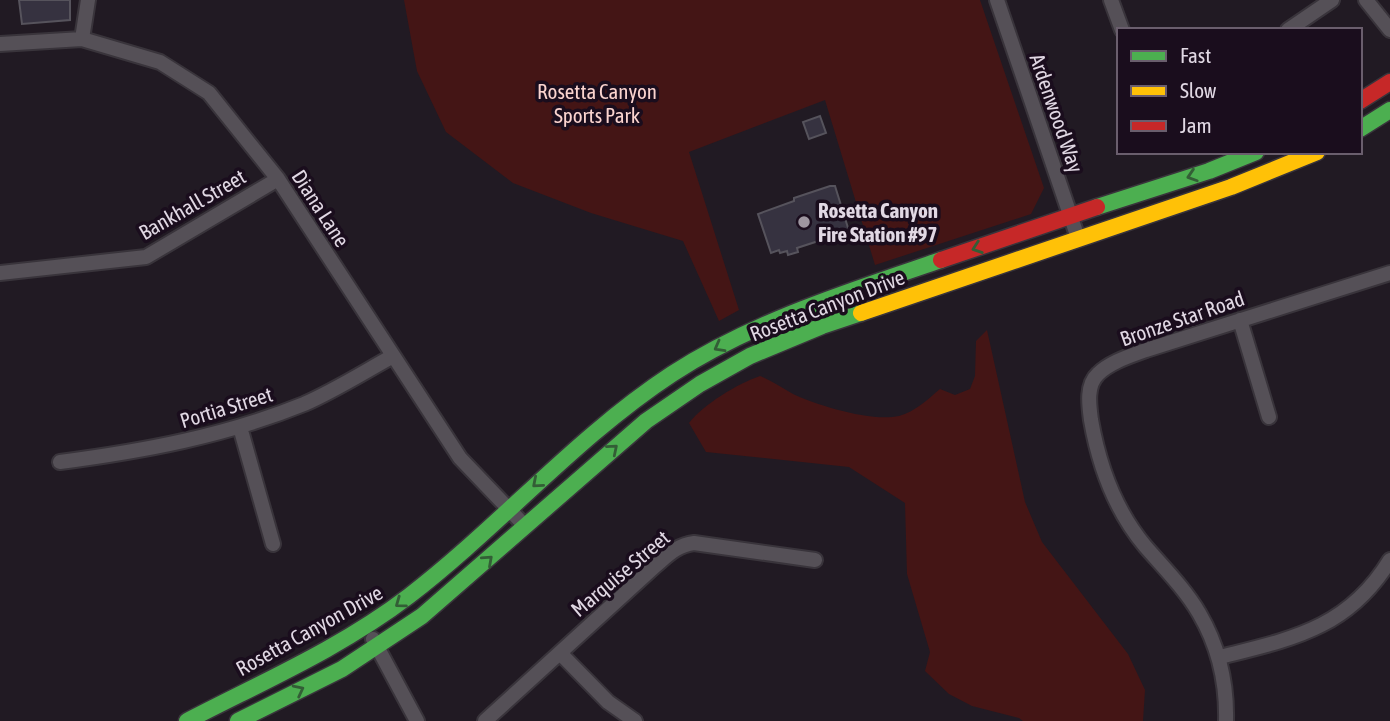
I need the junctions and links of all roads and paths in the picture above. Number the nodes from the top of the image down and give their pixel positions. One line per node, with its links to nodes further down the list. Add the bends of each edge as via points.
1 (88, 0): 9 (street)
2 (998, 0): 18 (street, Ardenwood Way)
3 (1111, 0): 6 (street)
4 (1332, 0): 7 (street)
5 (1366, 0): 8 (street)
6 (1121, 28)
7 (1291, 28)
8 (1390, 30)
9 (82, 39): 10 (street, Diana Lane); 17 (street, Diana Lane, via 160,62 209,93)
10 (0, 44)
11 (1390, 82): 12 (street)
12 (1362, 100)
13 (1390, 110): 14 (street)
14 (1362, 128)
15 (1250, 154): 18 (street, Rosetta Canyon Drive, one-way to 18)
16 (1312, 154): 19 (street, Rosetta Canyon Drive, via 1244,183)
17 (278, 179): 20 (street, Bankhall Street, via 146,257); 23 (street, Diana Lane)
18 (1070, 216): 19 (street, Ardenwood Way); 27 (street, Rosetta Canyon Drive, one-way to 27, via 819,302 730,341 623,409)
19 (1078, 238): 28 (street, Rosetta Canyon Drive, one-way to 19, via 646,421 750,356 822,326)
20 (0, 273)
21 (1390, 273): 22 (street, Bronze Star Road)
22 (1240, 320): 24 (street); 35 (street, Bronze Star Road, via 1116,362 1098,373 1090,390 1095,441 1111,492 1143,543 1199,612)
23 (393, 356): 25 (street, Portia Street, via 307,402); 27 (street, Diana Lane, via 460,458)
24 (1269, 417)
25 (240, 427): 26 (street, Portia Street, via 192,441); 29 (street)
26 (60, 462)
27 (509, 508): 28 (street, Diana Lane); 32 (street, Rosetta Canyon Drive, one-way to 32, via 433,578)
28 (525, 526): 33 (street, Rosetta Canyon Drive, one-way to 28, via 451,593)
29 (273, 544)
30 (816, 560): 34 (street, Marquise Street, via 684,544)
31 (1390, 560): 35 (street, via 1362,596 1317,628)
32 (366, 627): 33 (street); 36 (street, Rosetta Canyon Drive)
33 (377, 647): 37 (street, Rosetta Canyon Drive, one-way to 33); 38 (street)
34 (560, 653): 39 (street, Marquise Street); 40 (street, via 608,702)
35 (1220, 657): 41 (street, Bronze Star Road)
36 (187, 721)
37 (239, 721)
38 (417, 721)
39 (485, 721)
40 (635, 721)
41 (1226, 721)

